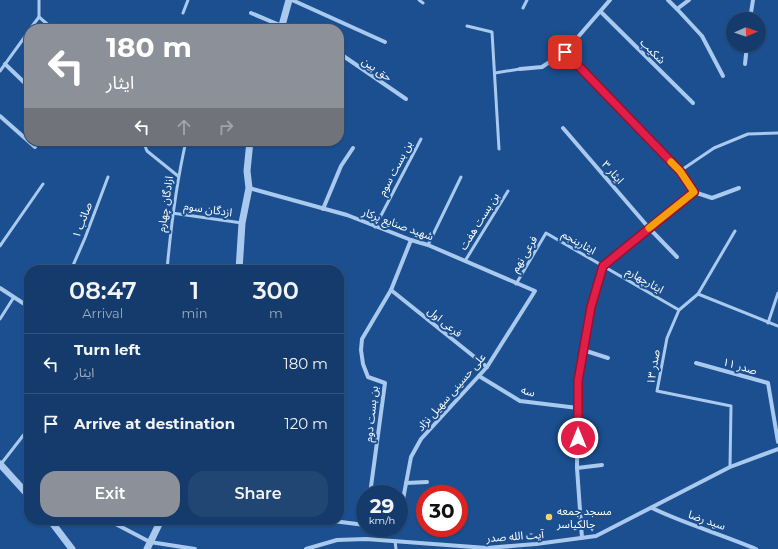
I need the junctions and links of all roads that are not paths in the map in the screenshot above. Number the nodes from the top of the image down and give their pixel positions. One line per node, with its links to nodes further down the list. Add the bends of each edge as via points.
1 (39, 0): 17 (lane)
2 (188, 0): 15 (lane)
3 (291, 0): 21 (street); 24 (street)
4 (419, 0): 10 (lane)
5 (527, 0): 11 (lane)
6 (610, 0): 13 (street)
7 (668, 0): 12 (street)
8 (689, 0): 12 (street)
9 (753, 0): 14 (street)
10 (423, 3)
11 (523, 8)
12 (677, 9): 33 (street, via 702,36)
13 (601, 12): 25 (street); 36 (street, شکیب)
14 (751, 12)
15 (183, 13)
16 (251, 13): 20 (street)
17 (39, 17): 18 (lane); 19 (lane)
18 (34, 24)
19 (47, 24)
20 (275, 24)
21 (283, 24)
22 (467, 26): 32 (lane, via 492,32)
23 (24, 38): 28 (lane)
24 (385, 42)
25 (565, 52): 30 (street, via 542,67); 47 (street)
26 (746, 52): 29 (street)
27 (344, 56): 35 (street, حق بین)
28 (5, 64): 31 (lane); 34 (street)
29 (745, 64)
30 (520, 69): 32 (lane)
31 (0, 71)
32 (495, 73): 46 (lane)
33 (723, 76)
34 (24, 82)
35 (406, 99)
36 (693, 103)
37 (0, 116): 40 (street)
38 (563, 128): 60 (street, ایثار ۳)
39 (778, 133): 47 (lane, via 748,134 714,148)
40 (24, 137)
41 (421, 139): 59 (lane, بن بست سوم)
42 (145, 146): 48 (lane, via 147,151)
43 (185, 146): 48 (lane, ازادگان چهارم)
44 (249, 146): 52 (street, via 246,171)
45 (353, 148): 56 (street, via 341,166)
46 (499, 149)
47 (680, 171): 55 (street)
48 (178, 176): 57 (lane, ازادگان چهارم)
49 (108, 177): 68 (lane, صائب ۱)
50 (461, 177): 64 (lane)
51 (43, 184): 65 (lane)
52 (249, 188): 56 (street, شهید صنایع پرکار); 58 (street)
53 (739, 188): 55 (street, via 712,198)
54 (508, 191): 67 (lane, بن بست هفت)
55 (694, 192): 60 (street)
56 (323, 209): 59 (street, شهید صنایع پرکار, via 347,215)
57 (172, 213): 58 (lane, ازدگان سوم); 69 (lane, ازادگان چهارم)
58 (242, 223): 70 (street)
59 (375, 227): 63 (street, شهید صنایع پرکار)
60 (649, 228): 66 (street, ایثار ۳); 71 (street)
61 (735, 231): 77 (lane, صدر ۱۳)
62 (546, 234): 71 (lane, ایثارپنجم); 72 (lane, فرعی نهم)
63 (411, 240): 64 (street, شهید صنایع پرکار); 74 (street, بن بست دوم)
64 (428, 244): 67 (street, شهید صنایع پرکار)
65 (0, 246)
66 (677, 257)
67 (465, 261): 72 (street, شهید صنایع پرکار)
68 (73, 265)
69 (167, 265)
70 (239, 265)
71 (603, 266): 80 (lane, ایثارچهارم); 84 (street, via 591,307)
72 (516, 284): 75 (street, شهید صنایع پرکار)
73 (0, 288): 78 (street)
74 (391, 290): 87 (street, فرعی اول); 99 (street, بن بست دوم, via 362,339 363,364 368,377 385,383)
75 (535, 291): 87 (street, علی حسینی سهیل نژاد)
76 (778, 293): 82 (lane)
77 (698, 294): 80 (lane, صدر ۱۳); 82 (lane)
78 (14, 297): 79 (street); 81 (lane)
79 (24, 304)
80 (679, 310): 95 (lane, صدر ۱۳, via 667,338 657,391 731,406)
81 (0, 319)
82 (768, 323): 83 (lane)
83 (778, 326)
84 (583, 350): 85 (street); 89 (street, via 578,381)
85 (608, 358)
86 (696, 363): 91 (street, صدر ۱۱, via 768,383)
87 (487, 367): 88 (street, علی حسینی سهیل نژاد)
88 (479, 376): 89 (street, سه, via 520,401); 98 (street, علی حسینی سهیل نژاد, via 421,439 411,457)
89 (578, 408): 96 (street)
90 (24, 434): 93 (lane)
91 (778, 442)
92 (778, 449): 95 (street, آیت الله صدر)
93 (0, 464): 100 (street)
94 (602, 465): 96 (street)
95 (730, 467): 101 (street, آیت الله صدر)
96 (577, 468): 107 (street)
97 (427, 482): 98 (street)
98 (406, 483)
99 (371, 485)
100 (24, 490)
101 (652, 508): 107 (street, آیت الله صدر, via 596,536); 117 (street, سید رضا)
102 (344, 522): 103 (street)
103 (356, 524)
104 (54, 525): 112 (street)
105 (118, 525): 109 (street)
106 (158, 525): 109 (street)
107 (582, 538): 110 (street, آیت الله صدر)
108 (395, 541): 111 (street, آیت الله صدر); 115 (street, آیت الله صدر, via 337,540); 116 (lane)
109 (150, 542): 113 (street); 114 (street)
110 (536, 546): 111 (street, آیت الله صدر)
111 (486, 548)
112 (72, 549)
113 (147, 549)
114 (195, 549)
115 (306, 549)
116 (396, 549)
117 (756, 549)

